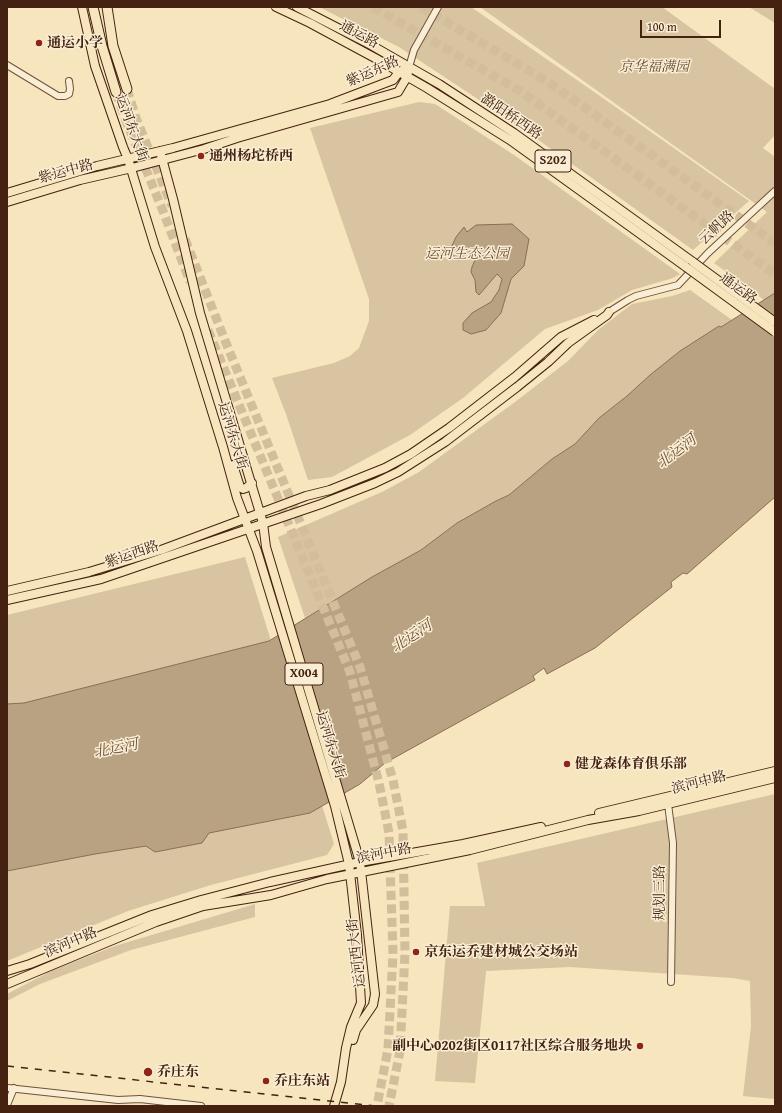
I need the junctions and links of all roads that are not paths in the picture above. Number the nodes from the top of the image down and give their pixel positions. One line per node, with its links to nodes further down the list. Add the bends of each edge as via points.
1 (82, 7): 16 (main road, 运河东大街 / X004, via 95,66)
2 (94, 7): 14 (highway, via 102,46)
3 (107, 7): 13 (highway, via 113,46)
4 (276, 7): 10 (main road, 通运路)
5 (297, 7): 7 (main road, 通运路)
6 (438, 7): 9 (street, via 414,50)
7 (308, 9): 9 (main road, 通运路)
8 (7, 66): 12 (street, via 58,96 69,94)
9 (409, 67): 10 (main road, 紫运东路); 11 (main road, 紫运东路); 22 (main road, 潞阳桥西路 / S202, via 514,133)
10 (399, 72): 11 (main road, 通运路); 15 (main road, 紫运东路, via 393,80 330,104)
11 (407, 77): 17 (main road, 紫运东路, via 398,92); 22 (main road, 潞阳桥西路 / S202, via 510,140)
12 (69, 81)
13 (127, 89)
14 (116, 92)
15 (160, 151): 16 (main road, 紫运东路); 17 (main road, 运河东大街 / X004)
16 (128, 159): 18 (main road, 运河东大街 / X004); 20 (main road, 紫运中路)
17 (162, 160): 18 (main road, 紫运东路); 27 (main road, 运河东大街 / X004, via 200,313)
18 (132, 168): 21 (main road, 紫运中路, via 80,180); 26 (main road, 运河东大街 / X004, via 155,247 187,331)
19 (775, 191): 23 (street, 云帆路, via 708,253 678,286 636,296)
20 (7, 193)
21 (7, 202)
22 (690, 265): 24 (main road, 通运路 / S202, bridge); 25 (main road, 通运路 / S202, bridge)
23 (609, 312): 28 (main road, 紫运西路, via 561,337 515,377 411,454 361,478); 30 (main road, 紫运西路, via 445,442 398,472 321,504)
24 (775, 322)
25 (775, 332)
26 (223, 447): 27 (main road, via 232,462 240,487 243,489); 29 (main road, 运河东大街 / X004)
27 (252, 483): 28 (main road, 运河东大街 / X004)
28 (260, 513): 29 (main road, 紫运西路); 30 (main road, 运河东大街 / X004)
29 (245, 518): 31 (main road, 运河东大街 / X004); 32 (main road, 紫运西路, via 161,550 89,572)
30 (263, 523): 31 (main road, 紫运西路); 36 (main road, 运河东大街 / X004, via 264,540)
31 (249, 528): 33 (main road, 紫运西路, via 101,579); 36 (main road, 运河东大街 / X004)
32 (7, 591)
33 (7, 600)
34 (775, 771): 38 (main road, 滨河中路, via 500,836)
35 (775, 778): 37 (main road, 滨河中路)
36 (339, 804): 38 (main road, 运河东大街 / X004); 39 (main road, 运河东大街 / X004)
37 (668, 804): 40 (main road, 滨河中路, via 639,812 588,820 470,850); 43 (street, 规划三路, via 673,843)
38 (360, 862): 39 (main road, 滨河中路); 40 (main road, 运河西大街)
39 (349, 864): 41 (main road, 运河东大街 / X004); 42 (main road, 滨河中路, via 270,882 152,915)
40 (361, 872): 41 (main road, 滨河中路); 48 (main road, 运河西大街, via 375,994 373,1005 356,1030 352,1042)
41 (350, 875): 44 (main road, 滨河中路, via 271,895 203,906 156,922); 47 (main road, 运河西大街, via 361,1003 351,1027)
42 (7, 971)
43 (671, 982)
44 (7, 984)
45 (7, 1105): 46 (street, via 11,1088)
46 (201, 1106)
47 (334, 1106)
48 (340, 1106)

